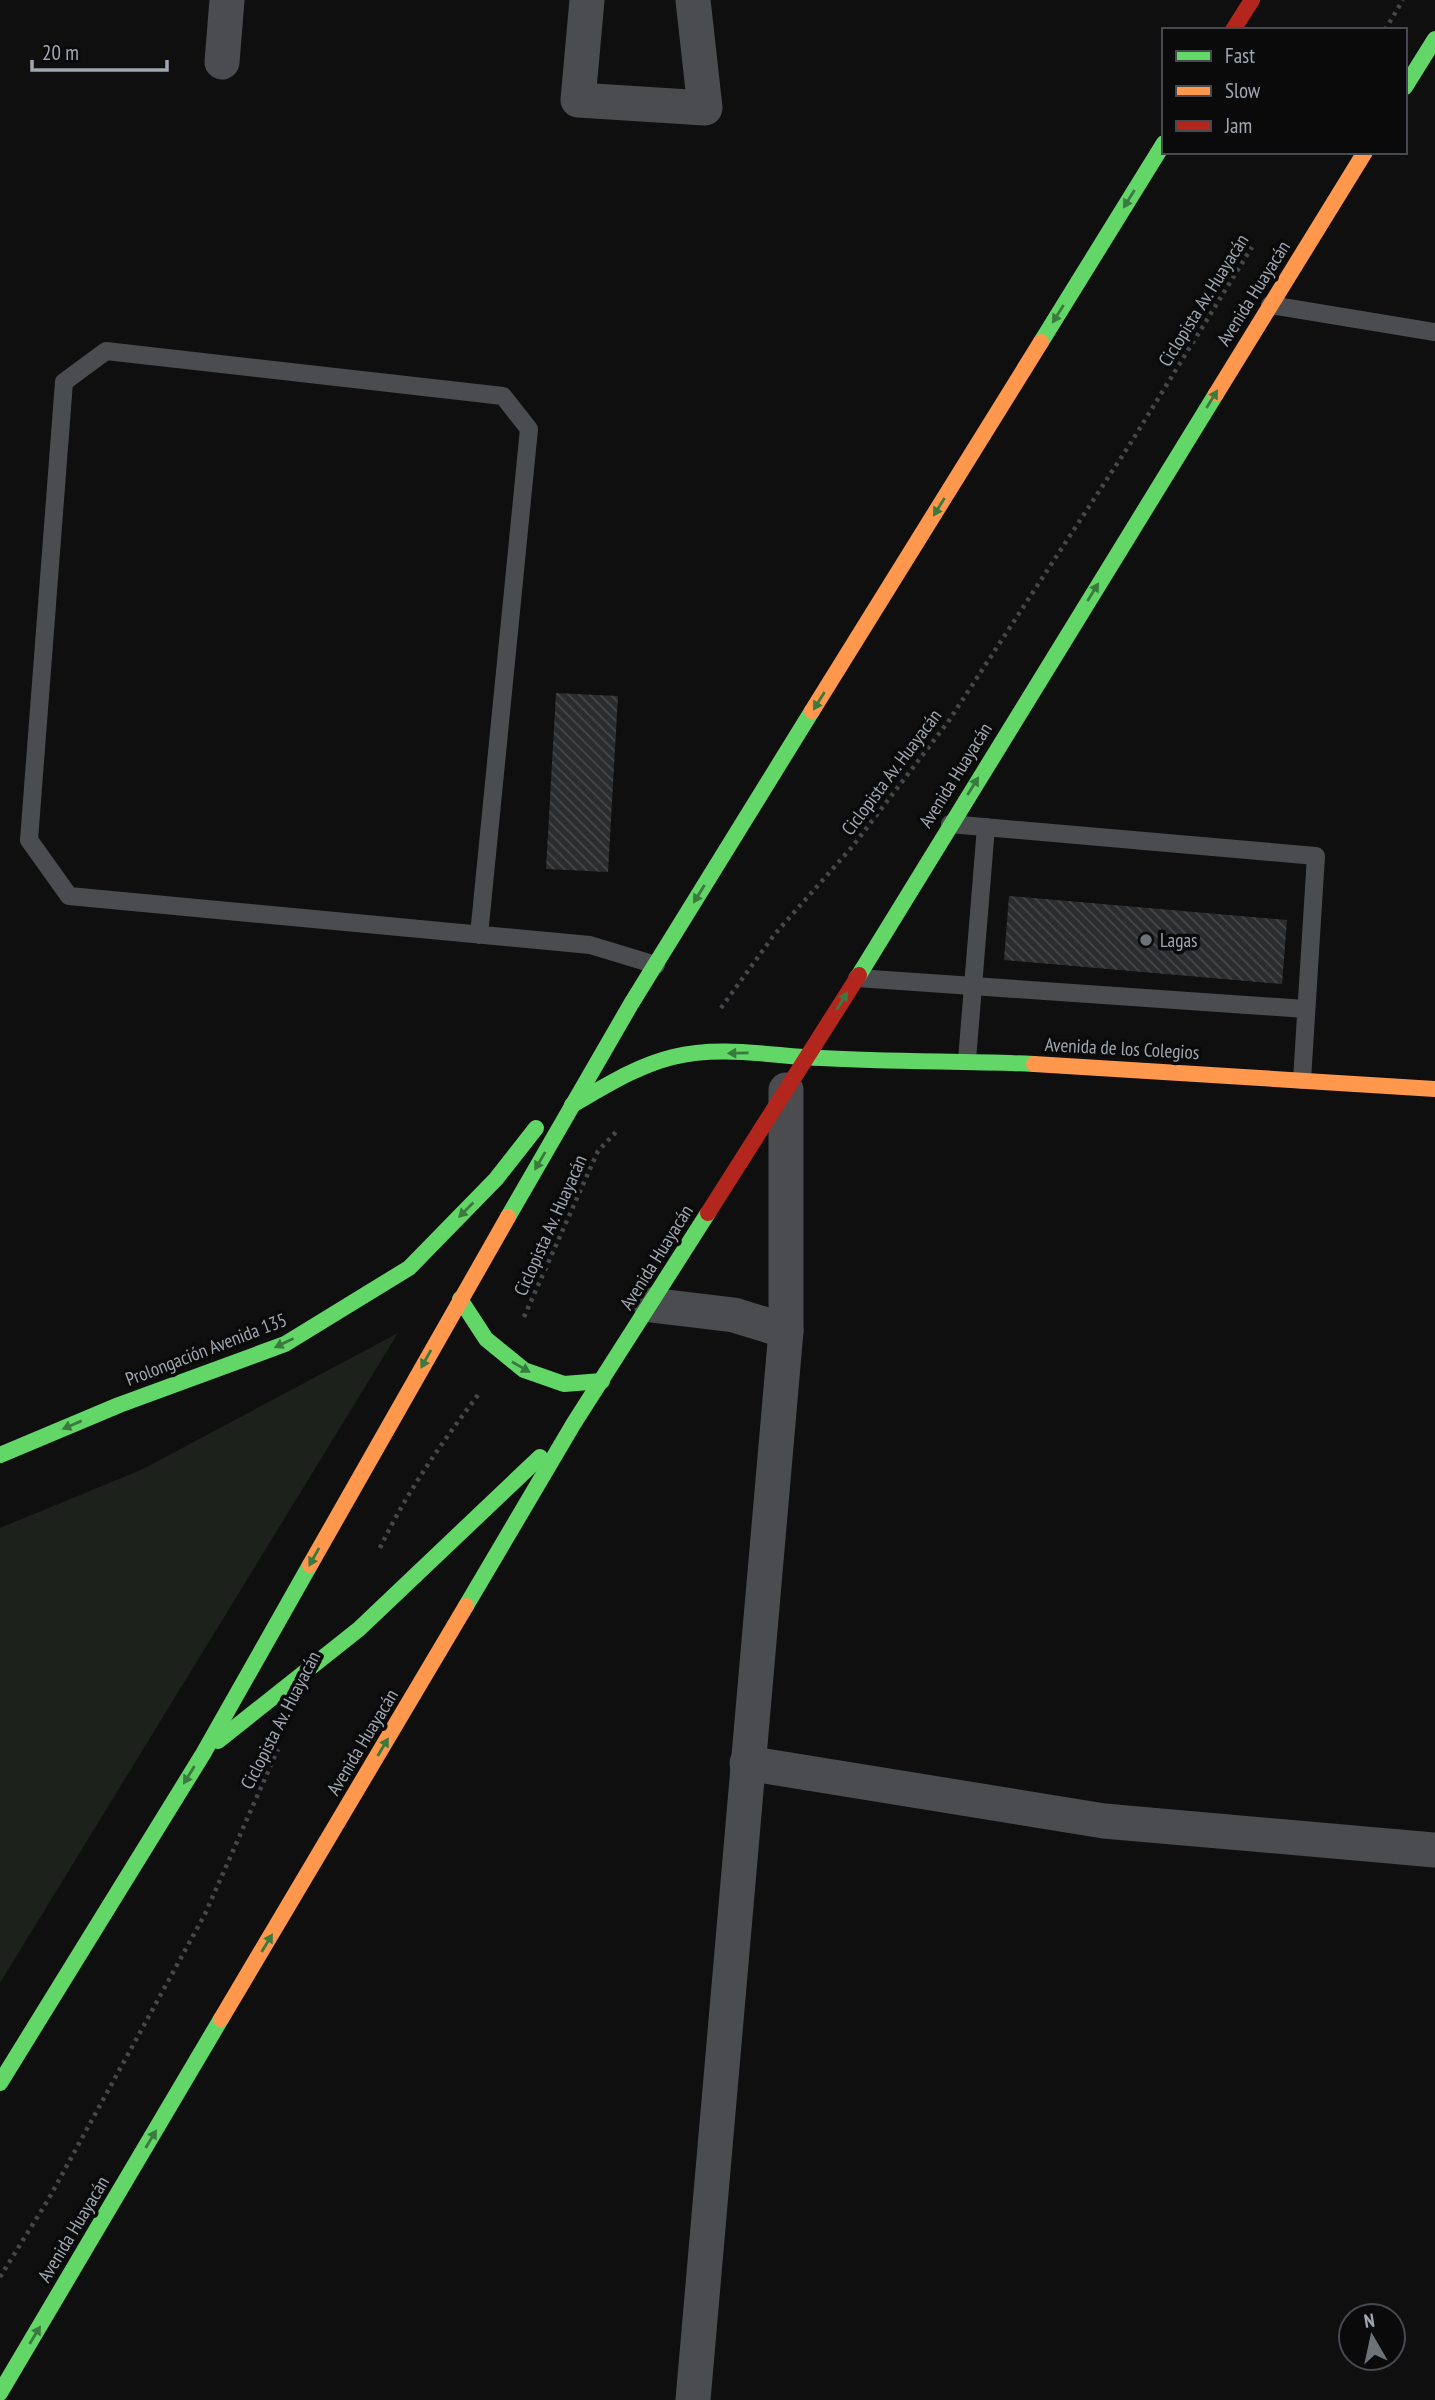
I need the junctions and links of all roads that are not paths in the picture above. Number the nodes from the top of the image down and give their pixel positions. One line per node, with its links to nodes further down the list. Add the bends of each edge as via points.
1 (227, 0): 7 (street)
2 (587, 0): 3 (street, via 579,100 705,108)
3 (693, 0)
4 (1252, 0): 5 (main road)
5 (1234, 28)
6 (1435, 38): 8 (main road)
7 (222, 62)
8 (1407, 84)
9 (1162, 146): 16 (main road, one-way to 16)
10 (1364, 154): 11 (main road, Avenida Huayacán)
11 (1270, 305): 12 (lane); 13 (main road, Avenida Huayacán, one-way to 11)
12 (1435, 332)
13 (949, 824): 14 (lane); 17 (main road, Avenida Huayacán)
14 (986, 827): 18 (lane); 20 (lane, via 1316,856)
15 (479, 935): 15 (lane, via 69,896 29,840 64,382 106,351 503,396 529,429); 16 (lane, via 590,945)
16 (656, 965): 19 (main road)
17 (856, 978): 18 (lane); 21 (main road, Avenida Huayacán, one-way to 17)
18 (974, 987): 20 (lane); 22 (lane)
19 (631, 1004): 26 (main road); 27 (main road, Prolongación Avenida 135)
20 (1306, 1009): 23 (lane)
21 (806, 1059): 22 (main road, Avenida de los Colegios); 25 (main road, Avenida Huayacán); 26 (main road, Avenida de los Colegios, one-way to 26, via 766,1052 689,1054 660,1060)
22 (967, 1060): 23 (main road, Avenida de los Colegios)
23 (1302, 1080): 24 (main road, Avenida de los Colegios)
24 (1435, 1089)
25 (786, 1090): 29 (main road, Avenida Huayacán); 30 (street)
26 (575, 1103): 27 (main road, Avenida de los Colegios); 28 (main road, one-way to 28)
27 (548, 1111): 33 (main road, Prolongación Avenida 135, one-way to 33, via 496,1180 409,1268 285,1345)
28 (460, 1299): 31 (main road, one-way to 31, via 486,1339 524,1370 564,1384); 34 (main road, one-way to 34)
29 (651, 1305): 30 (street, via 734,1315); 31 (main road, Avenida Huayacán)
30 (786, 1331): 35 (street)
31 (602, 1381): 32 (main road, Avenida Huayacán)
32 (574, 1423): 34 (main road, via 359,1629); 38 (main road, Avenida Huayacán, one-way to 32)
33 (0, 1455)
34 (203, 1754): 37 (main road, one-way to 37)
35 (747, 1763): 36 (street, via 1104,1821); 39 (street)
36 (1435, 1850)
37 (0, 2083)
38 (0, 2393)
39 (693, 2400)

